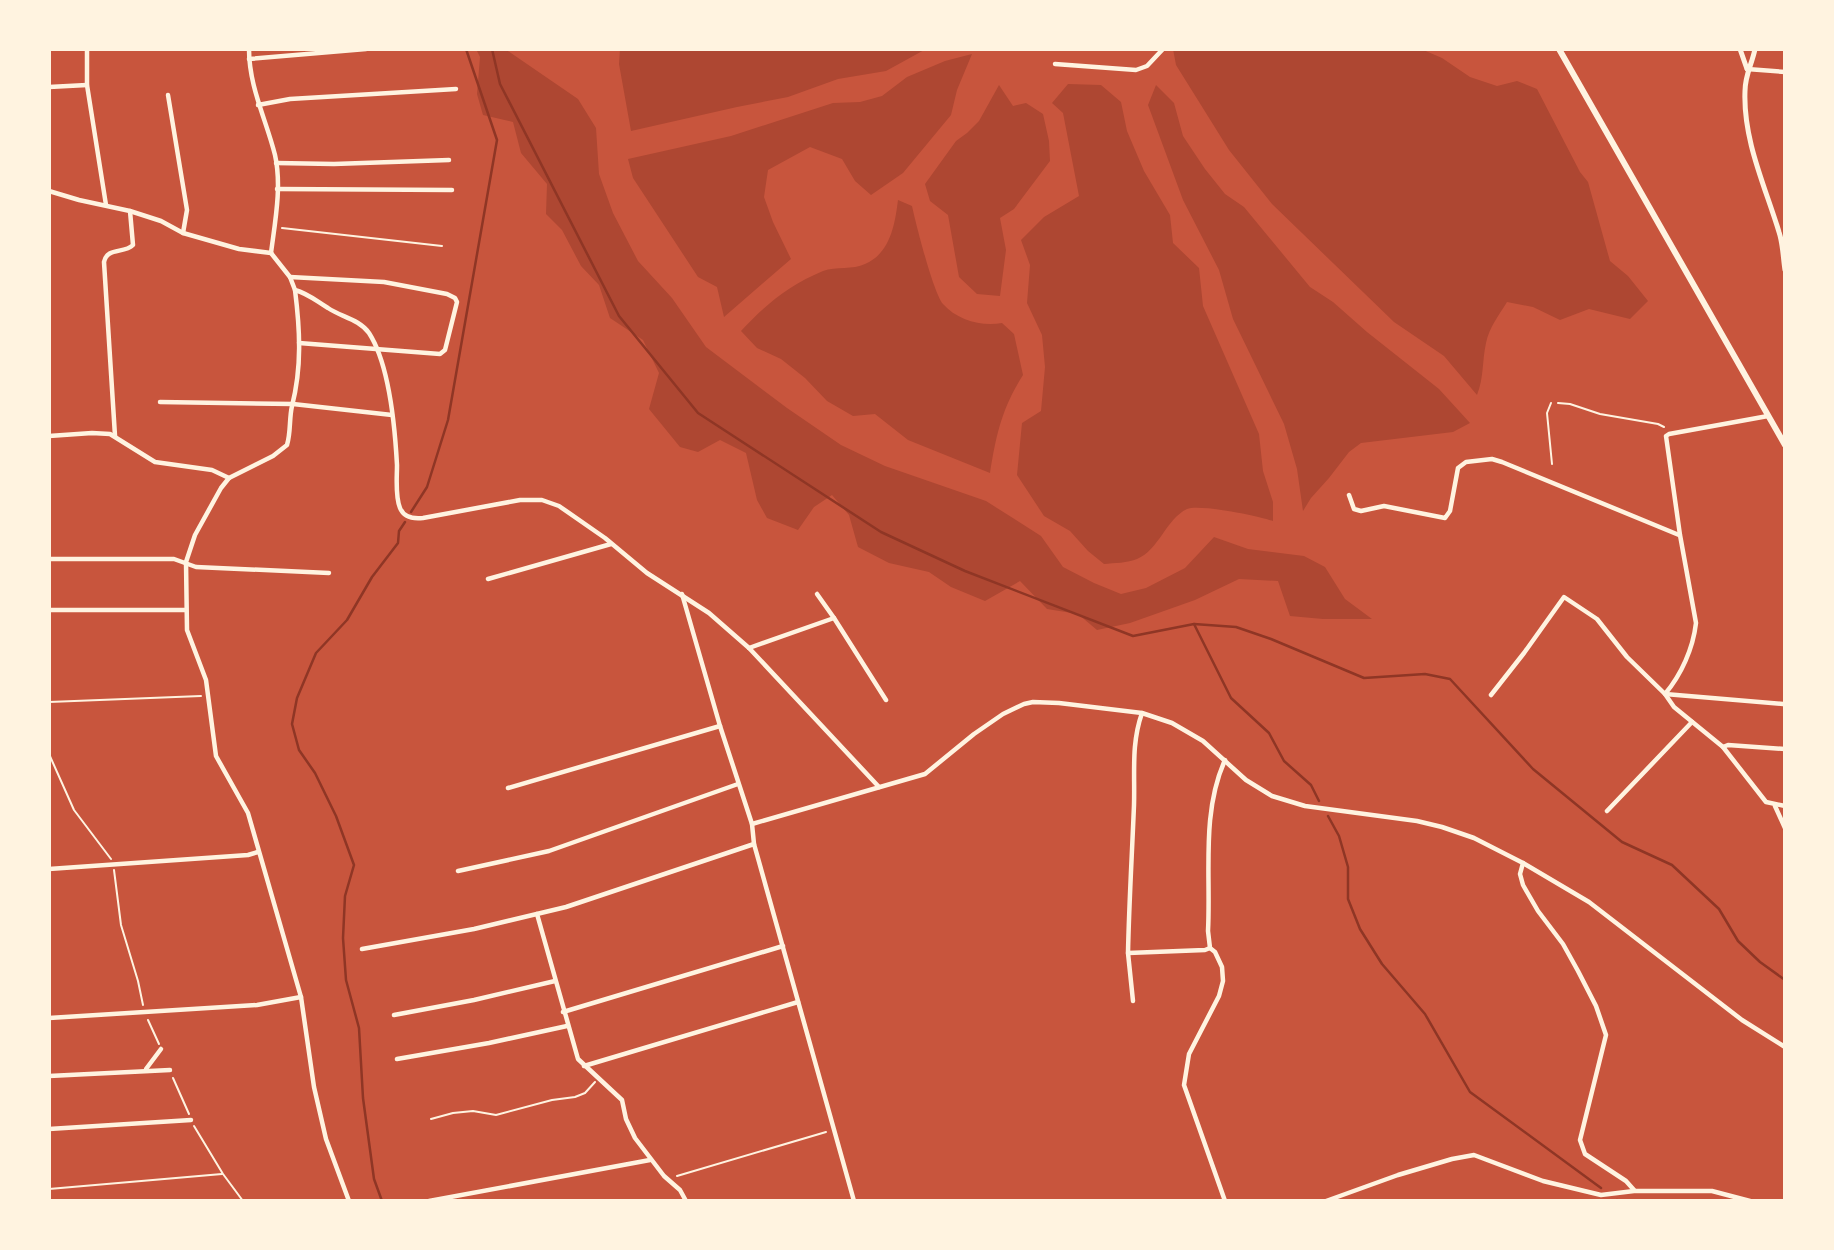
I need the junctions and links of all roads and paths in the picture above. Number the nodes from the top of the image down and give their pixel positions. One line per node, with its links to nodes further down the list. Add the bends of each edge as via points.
1 (87, 49): 12 (street)
2 (249, 49): 8 (street)
3 (366, 49): 8 (street)
4 (1163, 49): 9 (street, via 1147,66 1136,70)
5 (1559, 49): 38 (main road)
6 (1740, 49): 10 (street)
7 (1755, 49): 10 (street)
8 (249, 60): 16 (street)
9 (1055, 64)
10 (1747, 69): 11 (street); 26 (street, via 1748,133)
11 (1785, 72)
12 (87, 85): 13 (street); 22 (street)
13 (49, 87)
14 (456, 89): 16 (street)
15 (168, 95): 25 (street, via 187,210)
16 (258, 104): 18 (street)
17 (449, 160): 18 (street)
18 (276, 163): 19 (street)
19 (277, 189): 20 (street); 24 (street)
20 (452, 190)
21 (49, 191): 22 (street)
22 (106, 205): 23 (street)
23 (130, 211): 25 (street); 41 (street, via 133,245 110,253 104,262)
24 (274, 227): 27 (path); 28 (street)
25 (183, 233): 28 (street)
26 (1782, 235): 29 (street)
27 (442, 246)
28 (271, 253): 30 (street)
29 (1785, 270)
30 (290, 277): 31 (street); 33 (street, via 384,282 455,298 457,305 442,354)
31 (295, 290): 32 (street); 33 (street, via 359,324)
32 (299, 343): 33 (street); 36 (street)
33 (377, 349): 37 (street)
34 (160, 402): 36 (street)
35 (1551, 403): 39 (path, via 1658,424); 43 (lane, via 1547,413)
36 (293, 404): 37 (street); 44 (street, via 287,445)
37 (392, 415): 47 (street, via 399,502 409,517 542,500 577,517)
38 (1768, 416): 39 (street); 42 (main road)
39 (1669, 434): 46 (street, via 1665,440)
40 (49, 436): 41 (street)
41 (115, 436): 44 (street, via 155,462 212,470)
42 (1785, 445)
43 (1552, 464)
44 (229, 478): 49 (street, via 195,535)
45 (1349, 495): 46 (street, via 1354,509 1361,511 1384,506 1445,518 1458,468 1466,462 1492,459)
46 (1680, 536): 58 (street, via 1696,623 1688,654)
47 (612, 544): 51 (street); 52 (street)
48 (49, 559): 49 (street)
49 (187, 562): 50 (street, via 193,566); 55 (street)
50 (329, 573)
51 (488, 579)
52 (681, 593): 57 (street); 66 (street)
53 (817, 594): 56 (street)
54 (49, 610): 55 (street)
55 (186, 610): 60 (street, via 187,630)
56 (834, 618): 57 (street); 61 (street)
57 (750, 648): 72 (street)
58 (1665, 694): 59 (street, via 1597,619 1564,597); 63 (street); 65 (street)
59 (1491, 695)
60 (209, 696): 62 (path); 80 (street, via 216,756 248,813)
61 (886, 700)
62 (49, 702)
63 (1783, 704)
64 (1142, 713): 70 (street, via 1172,723); 72 (street, via 1059,703 1024,704 974,734 932,771); 89 (street, via 1134,748)
65 (1692, 722): 67 (street); 76 (street)
66 (720, 726): 71 (street); 73 (street)
67 (1723, 747): 68 (street); 74 (street)
68 (1785, 749)
69 (49, 754): 82 (path, via 75,810)
70 (1225, 760): 81 (street, via 1272,796 1305,806 1442,827); 87 (street, via 1211,812)
71 (738, 784): 77 (street); 84 (street, via 549,851)
72 (879, 787): 77 (street)
73 (509, 788)
74 (1774, 806): 75 (street); 78 (street)
75 (1785, 806)
76 (1606, 811)
77 (752, 824): 79 (street)
78 (1785, 828)
79 (754, 844): 85 (street); 86 (street)
80 (258, 852): 82 (street); 91 (street)
81 (1523, 863): 99 (street, via 1589,902 1742,1020); 115 (street, via 1523,885 1578,971 1606,1035 1581,1147)
82 (114, 866): 83 (street); 95 (path, via 121,925)
83 (49, 869)
84 (458, 871)
85 (537, 914): 88 (street); 90 (street)
86 (783, 946): 93 (street); 94 (street)
87 (1210, 948): 89 (street); 122 (street, via 1222,967 1223,981 1189,1054 1184,1085)
88 (362, 949)
89 (1128, 953): 92 (street)
90 (555, 981): 94 (street); 96 (street)
91 (301, 997): 95 (street); 119 (street, via 323,1126)
92 (1133, 1001)
93 (798, 1002): 102 (street); 110 (street)
94 (563, 1012): 98 (street)
95 (144, 1013): 97 (street); 100 (path)
96 (394, 1014)
97 (49, 1018)
98 (567, 1026): 101 (street); 102 (street)
99 (1785, 1047)
100 (161, 1049): 103 (street)
101 (397, 1059)
102 (584, 1066): 106 (street)
103 (146, 1069): 104 (street); 105 (street)
104 (170, 1070): 108 (path)
105 (49, 1076)
106 (598, 1079): 107 (path, via 575,1097 496,1115 473,1111); 111 (street, via 622,1100 625,1119)
107 (431, 1119)
108 (191, 1120): 109 (street); 112 (path)
109 (49, 1129)
110 (834, 1130): 113 (path); 121 (street)
111 (651, 1160): 113 (street); 117 (street)
112 (223, 1174): 114 (path); 118 (path)
113 (667, 1179): 120 (street)
114 (49, 1189)
115 (1634, 1191): 116 (street, via 1601,1195 1576,1190 1474,1156 1398,1175); 125 (street, via 1712,1191)
116 (1349, 1194): 123 (street); 124 (street)
117 (429, 1200)
118 (243, 1201)
119 (349, 1201)
120 (686, 1201)
121 (854, 1201)
122 (1225, 1201)
123 (1326, 1201)
124 (1350, 1201)
125 (1750, 1201)

